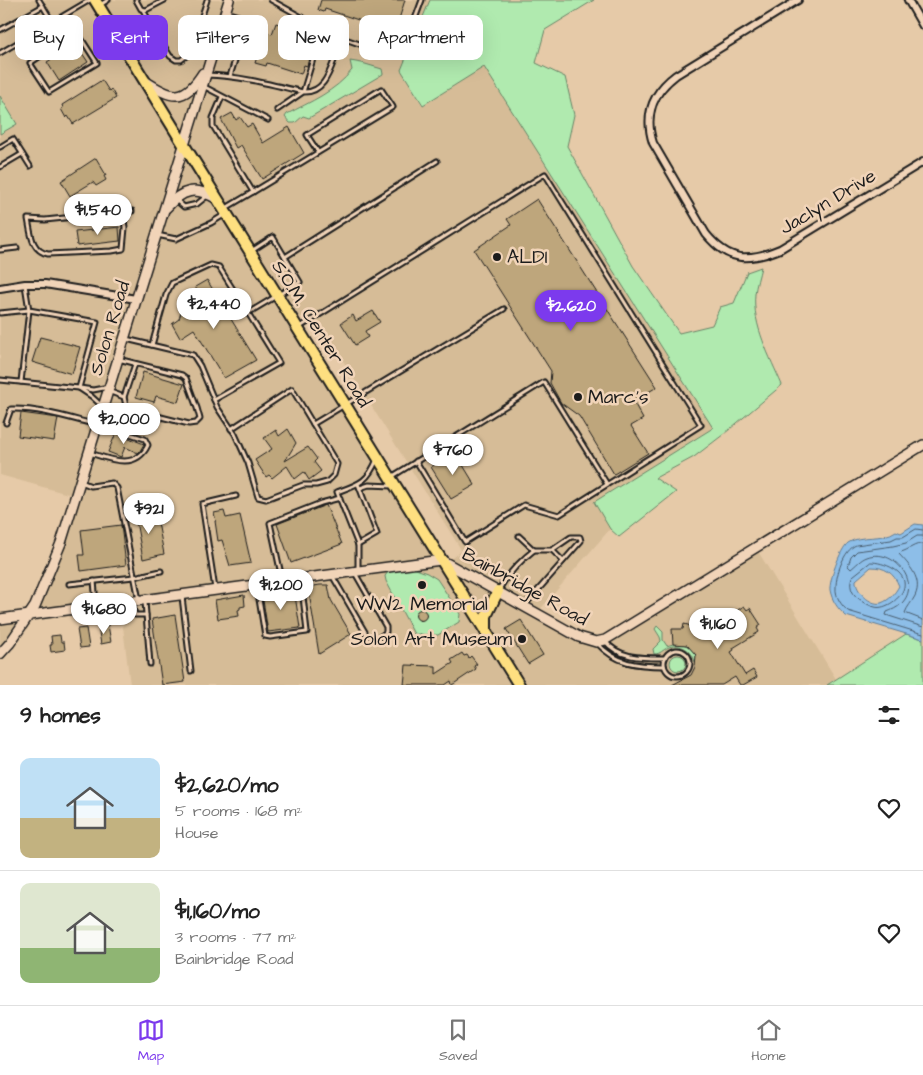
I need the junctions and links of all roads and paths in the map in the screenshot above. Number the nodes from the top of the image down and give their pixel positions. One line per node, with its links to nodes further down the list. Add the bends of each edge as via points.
1 (39, 0): 12 (lane)
2 (108, 0): 11 (lane)
3 (136, 0): 13 (lane)
4 (165, 0): 13 (lane)
5 (207, 0): 13 (lane, via 190,53 180,60 170,56)
6 (229, 0): 14 (street, Solon Road)
7 (271, 0): 8 (lane, via 334,35 382,52 405,46)
8 (422, 0)
9 (798, 0): 36 (street, Jaclyn Drive, via 666,82 650,110 653,143 706,234 721,249 736,256 757,257 780,249)
10 (908, 0): 17 (street)
11 (95, 2): 16 (lane); 25 (main road, S.O.M. Center Road)
12 (43, 6): 15 (lane); 18 (lane)
13 (142, 10)
14 (225, 11): 22 (street, Solon Road); 24 (lane, via 248,20)
15 (48, 15)
16 (69, 15)
17 (923, 26)
18 (0, 30)
19 (15, 44): 20 (lane)
20 (0, 52)
21 (45, 53): 21 (lane, via 30,63 49,92 97,63 77,32)
22 (209, 65): 23 (street, Solon Road); 25 (street, via 196,84 184,94 169,95)
23 (205, 75): 24 (lane); 26 (street, Solon Road)
24 (230, 76): 27 (lane)
25 (145, 81): 31 (main road, S.O.M. Center Road)
26 (202, 86): 28 (lane); 31 (street, Solon Road)
27 (303, 92): 27 (lane, via 316,49 334,58 328,76 319,88); 29 (lane)
28 (222, 97): 30 (lane); 39 (lane, via 213,126)
29 (277, 110)
30 (268, 120)
31 (184, 145): 40 (main road, S.O.M. Center Road); 44 (street, Solon Road)
32 (0, 147): 34 (lane, via 14,139)
33 (318, 152): 33 (lane, via 393,107 381,89 307,135); 39 (lane)
34 (22, 154): 37 (lane); 38 (lane)
35 (437, 161): 50 (lane)
36 (923, 162)
37 (30, 166)
38 (0, 168)
39 (253, 192): 45 (lane)
40 (213, 197): 41 (street, via 196,190); 41 (lane, via 184,208); 45 (main road, S.O.M. Center Road)
41 (174, 199): 44 (street)
42 (132, 211): 43 (lane)
43 (122, 212): 43 (lane, via 46,220 28,219 40,252 112,251 122,249 125,234)
44 (163, 212): 46 (street, Solon Road)
45 (225, 212): 46 (lane, via 211,223 176,239); 49 (main road, S.O.M. Center Road)
46 (156, 235): 54 (street, Solon Road)
47 (18, 248): 48 (lane)
48 (0, 250)
49 (250, 252): 50 (lane, via 273,237); 53 (main road, S.O.M. Center Road)
50 (285, 257): 53 (lane, via 300,282)
51 (25, 284): 52 (street); 54 (street, via 45,284); 56 (lane)
52 (0, 288)
53 (277, 295): 58 (lane); 59 (main road, S.O.M. Center Road)
54 (136, 299): 60 (street, Solon Road)
55 (504, 309): 70 (lane)
56 (29, 310): 57 (lane); 65 (lane); 66 (lane, via 97,322)
57 (0, 313)
58 (248, 313): 61 (lane, via 219,267 211,265 172,283); 69 (lane, via 279,363)
59 (298, 329): 70 (main road, S.O.M. Center Road); 82 (lane, via 545,174 701,425)
60 (124, 339): 61 (lane); 62 (street, Solon Road)
61 (152, 345): 69 (lane, via 193,355)
62 (118, 359): 63 (lane); 67 (street, Solon Road)
63 (135, 364): 68 (lane); 68 (lane, via 186,378 200,419 196,424 189,424 130,409)
64 (0, 380): 65 (lane)
65 (20, 382): 66 (lane)
66 (79, 388): 67 (lane); 71 (lane)
67 (108, 389): 68 (lane); 71 (street, Solon Road)
68 (124, 397)
69 (214, 400): 75 (lane)
70 (345, 405): 74 (lane); 78 (main road, S.O.M. Center Road)
71 (103, 407): 73 (street, Solon Road)
72 (6, 423): 73 (lane, via 11,409 23,409)
73 (98, 424): 77 (street, Solon Road); 77 (lane, via 146,439 148,445 137,457 126,462)
74 (313, 424): 75 (lane, via 292,389); 75 (lane, via 338,464 334,475 326,482 303,485 266,500 258,497 248,463)
75 (231, 428)
76 (923, 445): 111 (street, Bainbridge Road)
77 (89, 453): 80 (street, Solon Road)
78 (378, 457): 81 (main road, S.O.M. Center Road); 83 (lane, via 371,473)
79 (416, 461): 81 (lane); 82 (lane, via 465,542 524,505 559,515); 82 (lane, via 544,382)
80 (80, 482): 95 (lane, via 90,486 112,483 117,488); 107 (street, Solon Road, via 61,544)
81 (393, 482): 83 (lane); 90 (main road, S.O.M. Center Road)
82 (607, 484)
83 (359, 486): 85 (lane, via 337,492); 87 (lane, via 377,534)
84 (236, 496): 101 (lane, via 202,504)
85 (340, 498): 87 (lane); 97 (lane, via 270,522)
86 (519, 536): 88 (lane)
87 (358, 545): 93 (lane)
88 (534, 550): 89 (lane); 102 (lane, via 521,560)
89 (552, 550): 91 (lane); 91 (lane, via 571,537 580,537 581,541)
90 (441, 560): 93 (street, Bainbridge Road); 102 (street, Bainbridge Road); 110 (main road, S.O.M. Center Road)
91 (563, 561): 106 (lane)
92 (161, 571): 95 (lane)
93 (356, 571): 94 (street, Bainbridge Road); 94 (lane, via 386,627 386,632 379,638 368,637)
94 (332, 574): 96 (street, Bainbridge Road)
95 (134, 577): 98 (lane); 104 (lane)
96 (301, 578): 97 (street, Bainbridge Road); 100 (lane, via 307,632 270,638 265,636)
97 (282, 580): 100 (street, Bainbridge Road)
98 (94, 581): 99 (lane); 105 (lane)
99 (69, 584)
100 (257, 584): 101 (street, Bainbridge Road)
101 (216, 589): 103 (street, Bainbridge Road)
102 (498, 591): 106 (street, Bainbridge Road); 110 (main road, via 486,616)
103 (181, 594): 104 (street, Bainbridge Road); 116 (lane)
104 (138, 600): 105 (street, Bainbridge Road); 108 (lane); 108 (lane, via 135,615)
105 (96, 605): 107 (street, Bainbridge Road)
106 (524, 606): 111 (street, Bainbridge Road, via 579,637)
107 (30, 614): 109 (street, Bainbridge Road); 112 (street, Solon Road)
108 (146, 615): 114 (lane)
109 (0, 619)
110 (486, 632): 117 (main road, S.O.M. Center Road)
111 (601, 641): 113 (lane, via 630,656); 115 (lane, via 612,656 628,664)
112 (0, 654)
113 (665, 658): 115 (lane); 115 (lane, via 670,651 679,649 687,653 691,661 689,670 678,676 670,674)
114 (150, 664)
115 (664, 666)
116 (191, 671)
117 (519, 685)

